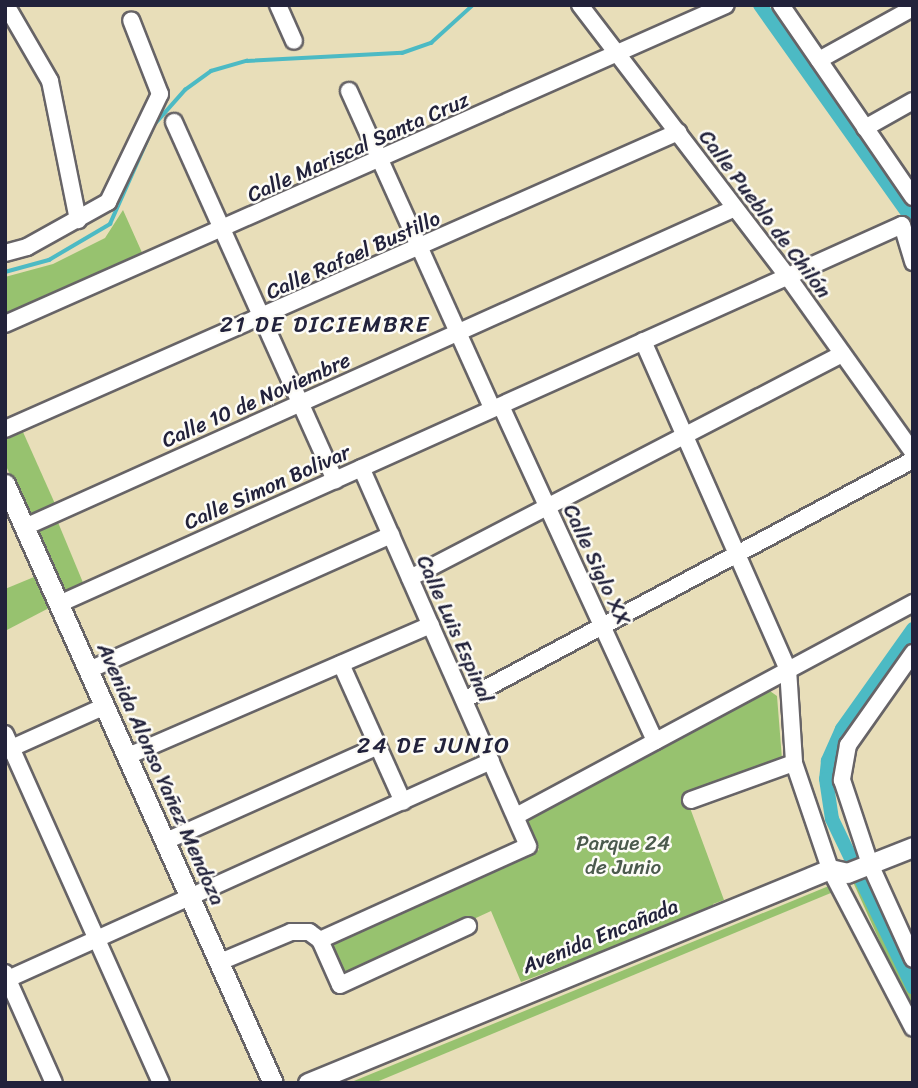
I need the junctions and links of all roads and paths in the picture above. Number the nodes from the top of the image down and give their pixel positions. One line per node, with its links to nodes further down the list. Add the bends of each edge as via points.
1 (6, 5): 19 (street, via 51,82)
2 (278, 5): 8 (street)
3 (580, 5): 9 (street, Calle Pueblo de Chilón)
4 (726, 5): 9 (street, Calle Mariscal Santa Cruz)
5 (781, 5): 10 (street)
6 (913, 8): 10 (street)
7 (131, 20): 19 (street, via 160,94 108,202)
8 (294, 41)
9 (617, 53): 15 (street, Calle Pueblo de Chilón); 16 (street, Calle Mariscal Santa Cruz)
10 (819, 60): 14 (street)
11 (349, 90): 16 (street, Calle Siglo XX)
12 (913, 102): 14 (street)
13 (174, 122): 20 (street)
14 (865, 128): 17 (street)
15 (678, 132): 18 (street, Calle Pueblo de Chilón); 21 (street, Calle Rafael Bustillo)
16 (381, 161): 20 (street, Calle Mariscal Santa Cruz); 21 (street, Calle Siglo XX)
17 (913, 197)
18 (735, 208): 24 (street, Calle Pueblo de Chilón); 27 (street, Calle 10 de Noviembre)
19 (78, 220): 22 (street)
20 (223, 230): 25 (street); 26 (street, Calle Mariscal Santa Cruz)
21 (420, 249): 25 (street, Calle Rafael Bustillo); 27 (street, Calle Siglo XX)
22 (5, 253)
23 (913, 262): 24 (street, via 902,225)
24 (788, 277): 28 (street); 29 (street, Calle Pueblo de Chilón)
25 (262, 317): 30 (street); 32 (street, Calle Rafael Bustillo)
26 (5, 324)
27 (458, 333): 30 (street, Calle 10 de Noviembre); 31 (street, Calle Siglo XX)
28 (643, 341): 31 (street, Calle Simon Bolivar); 33 (street)
29 (842, 354): 33 (street); 34 (street, Calle Pueblo de Chilón)
30 (301, 403): 37 (street); 40 (street, Calle 10 de Noviembre)
31 (497, 407): 36 (street, Calle Simon Bolivar); 39 (street, Calle Siglo XX)
32 (5, 429)
33 (686, 435): 39 (street); 42 (street)
34 (913, 452)
35 (913, 460): 42 (street)
36 (361, 468): 37 (street, Calle Simon Bolivar); 41 (street, Calle Luis Espinal)
37 (335, 480): 45 (street, Calle Simon Bolivar)
38 (5, 484): 40 (main road, Avenida Alonso Yañez Mendoza)
39 (547, 506): 43 (street); 47 (street, Calle Siglo XX)
40 (25, 527): 45 (main road, Avenida Alonso Yañez Mendoza)
41 (391, 535): 43 (street, Calle Luis Espinal); 51 (street)
42 (737, 555): 47 (street); 50 (street)
43 (410, 578): 46 (street, Calle Luis Espinal)
44 (913, 603): 50 (street)
45 (59, 604): 51 (main road, Avenida Alonso Yañez Mendoza)
46 (430, 625): 49 (street); 52 (street, Calle Luis Espinal)
47 (602, 626): 52 (street); 54 (street, Calle Siglo XX)
48 (913, 653): 65 (street, via 857,730 843,762)
49 (341, 664): 56 (street); 57 (street)
50 (788, 669): 54 (street); 59 (street)
51 (89, 670): 53 (main road, Avenida Alonso Yañez Mendoza)
52 (464, 700): 58 (street, Calle Luis Espinal)
53 (105, 706): 55 (street); 57 (main road, Avenida Alonso Yañez Mendoza)
54 (655, 741): 62 (street)
55 (7, 744): 68 (street)
56 (378, 746): 61 (street); 63 (street)
57 (128, 756): 63 (main road, Avenida Alonso Yañez Mendoza)
58 (491, 761): 61 (street); 62 (street, Calle Luis Espinal)
59 (794, 763): 60 (street); 65 (street)
60 (691, 800)
61 (403, 802): 66 (street)
62 (516, 816): 69 (street, Calle Luis Espinal, via 528,846)
63 (166, 841): 66 (main road, Avenida Alonso Yañez Mendoza)
64 (913, 847): 65 (main road, Avenida Encañada)
65 (852, 868): 70 (street); 73 (street); 77 (main road, Avenida Encañada)
66 (192, 899): 68 (street); 71 (main road, Avenida Alonso Yañez Mendoza)
67 (468, 926): 69 (street, via 340,985)
68 (98, 940): 72 (street); 75 (street)
69 (320, 940): 71 (street, via 309,932 291,932)
70 (913, 959)
71 (220, 962): 76 (main road, Avenida Alonso Yañez Mendoza)
72 (6, 976): 74 (street)
73 (913, 1028)
74 (54, 1083)
75 (161, 1083)
76 (273, 1083)
77 (308, 1083)

